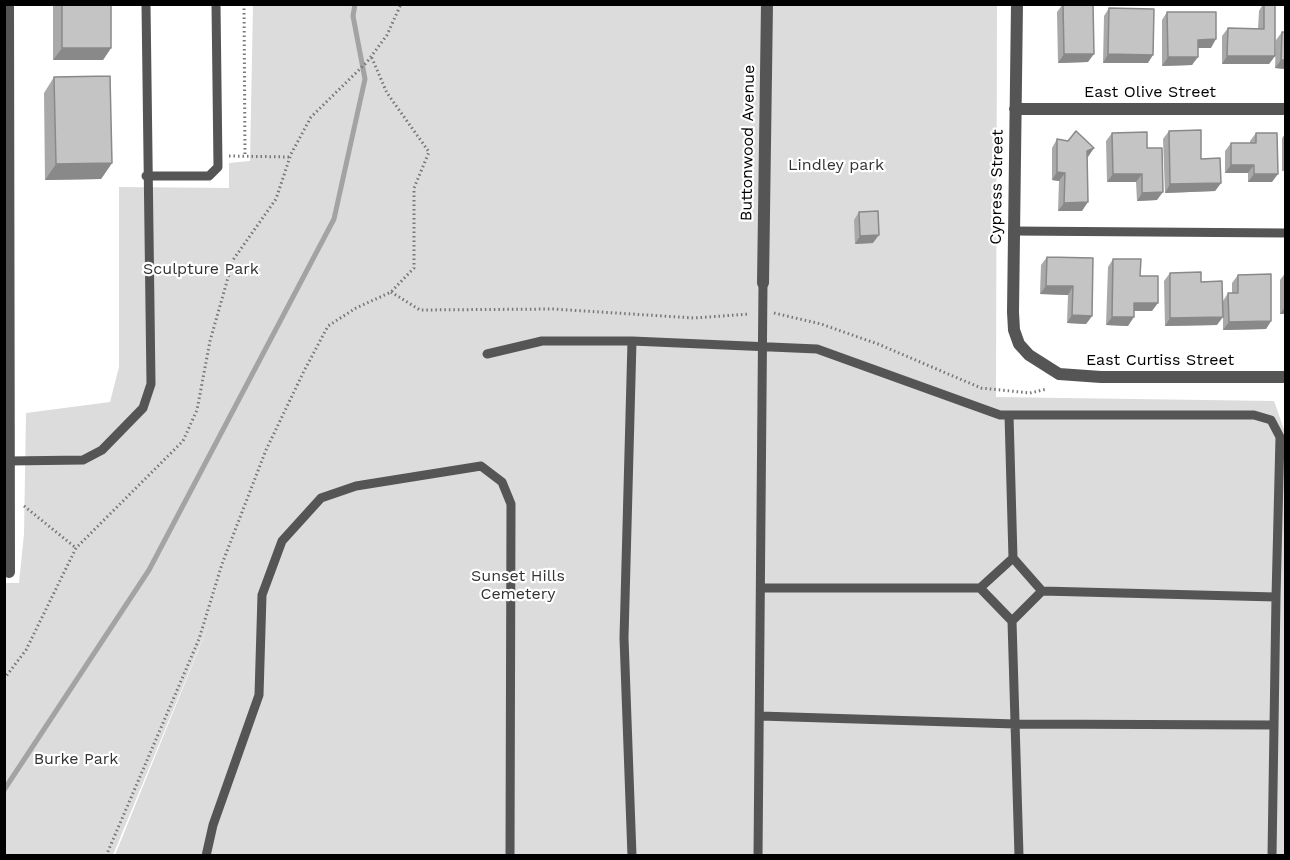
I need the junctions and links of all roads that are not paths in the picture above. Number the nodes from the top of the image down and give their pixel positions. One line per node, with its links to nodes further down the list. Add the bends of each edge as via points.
1 (8, 4): 6 (street)
2 (146, 4): 9 (lane)
3 (216, 4): 9 (lane, via 218,167 209,176)
4 (767, 4): 12 (street, Buttonwood Avenue)
5 (1017, 4): 7 (street, Cypress Street)
6 (6, 77): 17 (street)
7 (1015, 108): 8 (street, East Olive Street); 10 (street, Cypress Street)
8 (1286, 108)
9 (146, 176): 20 (lane, via 151,384 143,408 102,450 83,460)
10 (1013, 231): 11 (lane); 16 (street, Cypress Street, via 1014,330 1019,344)
11 (1286, 233)
12 (763, 283): 14 (lane)
13 (632, 340): 14 (lane); 15 (lane, via 542,341); 33 (lane, via 624,638)
14 (762, 345): 19 (lane, via 817,349 1000,415); 23 (lane)
15 (488, 354)
16 (1038, 361): 18 (street, East Curtiss Street, via 1059,374 1070,375)
17 (6, 375): 20 (street)
18 (1286, 377)
19 (1010, 415): 21 (lane); 26 (lane, via 1254,415 1271,420 1280,437)
20 (9, 461): 22 (street)
21 (1013, 558): 24 (lane); 25 (lane)
22 (9, 572)
23 (760, 588): 24 (lane); 28 (lane)
24 (980, 588): 27 (lane)
25 (1042, 591): 26 (lane); 27 (lane)
26 (1276, 597): 30 (lane)
27 (1012, 621): 29 (lane)
28 (759, 716): 29 (lane); 34 (lane)
29 (1015, 723): 30 (lane); 35 (lane)
30 (1274, 725): 36 (lane)
31 (206, 855): 32 (lane, via 258,695 262,595 282,541 321,498 356,486 481,466 502,482 512,504)
32 (510, 855)
33 (632, 855)
34 (758, 855)
35 (1018, 855)
36 (1272, 855)

